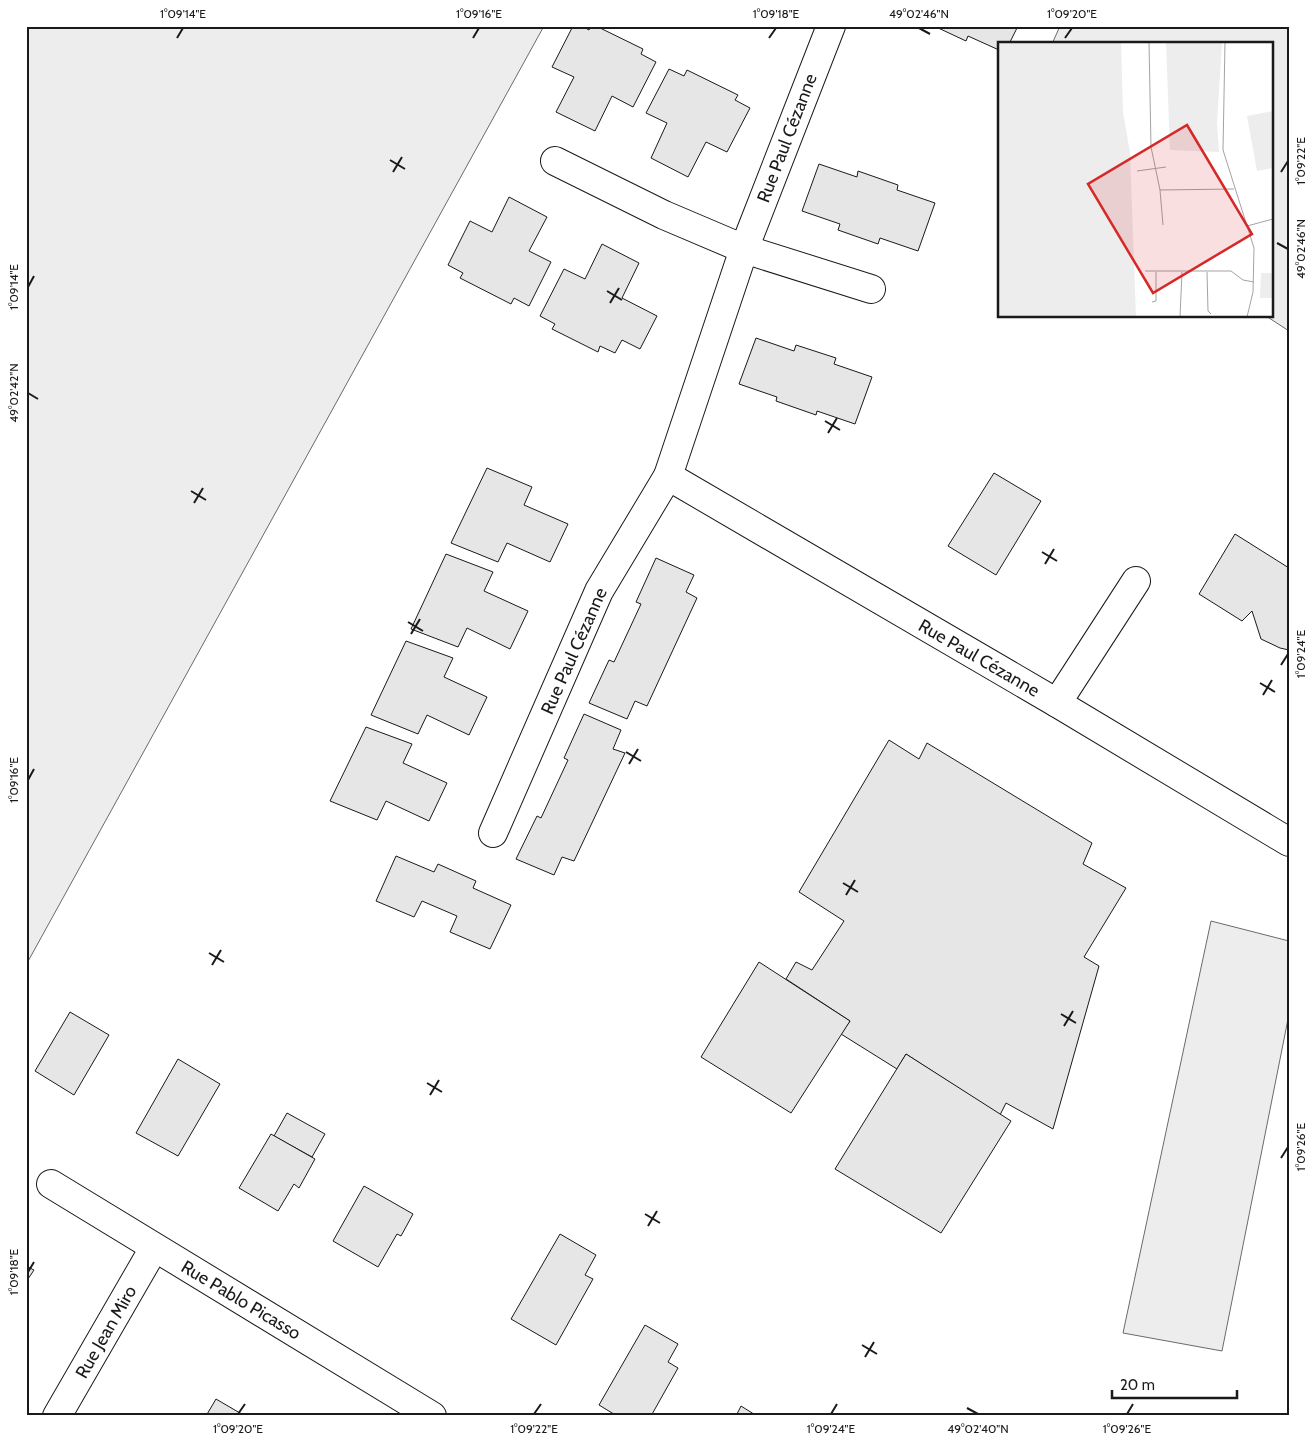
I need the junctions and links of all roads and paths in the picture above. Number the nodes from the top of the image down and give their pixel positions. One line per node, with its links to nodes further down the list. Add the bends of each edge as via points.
1 (831, 26): 3 (street, Rue Paul Cézanne)
2 (555, 161): 3 (street, via 664,215)
3 (744, 249): 4 (street); 5 (street, Rue Paul Cézanne)
4 (871, 289)
5 (668, 476): 7 (street, Rue Paul Cézanne); 8 (street, Rue Paul Cézanne, via 599,591)
6 (1136, 581): 7 (street)
7 (1057, 703): 9 (street, Rue Paul Cézanne)
8 (493, 833)
9 (1289, 842)
10 (50, 1184): 11 (street, Rue Pablo Picasso)
11 (154, 1248): 12 (street, Rue Pablo Picasso); 13 (street, Rue Jean Miro)
12 (405, 1409): 14 (street, Rue Pablo Picasso)
13 (57, 1416)
14 (432, 1416)

